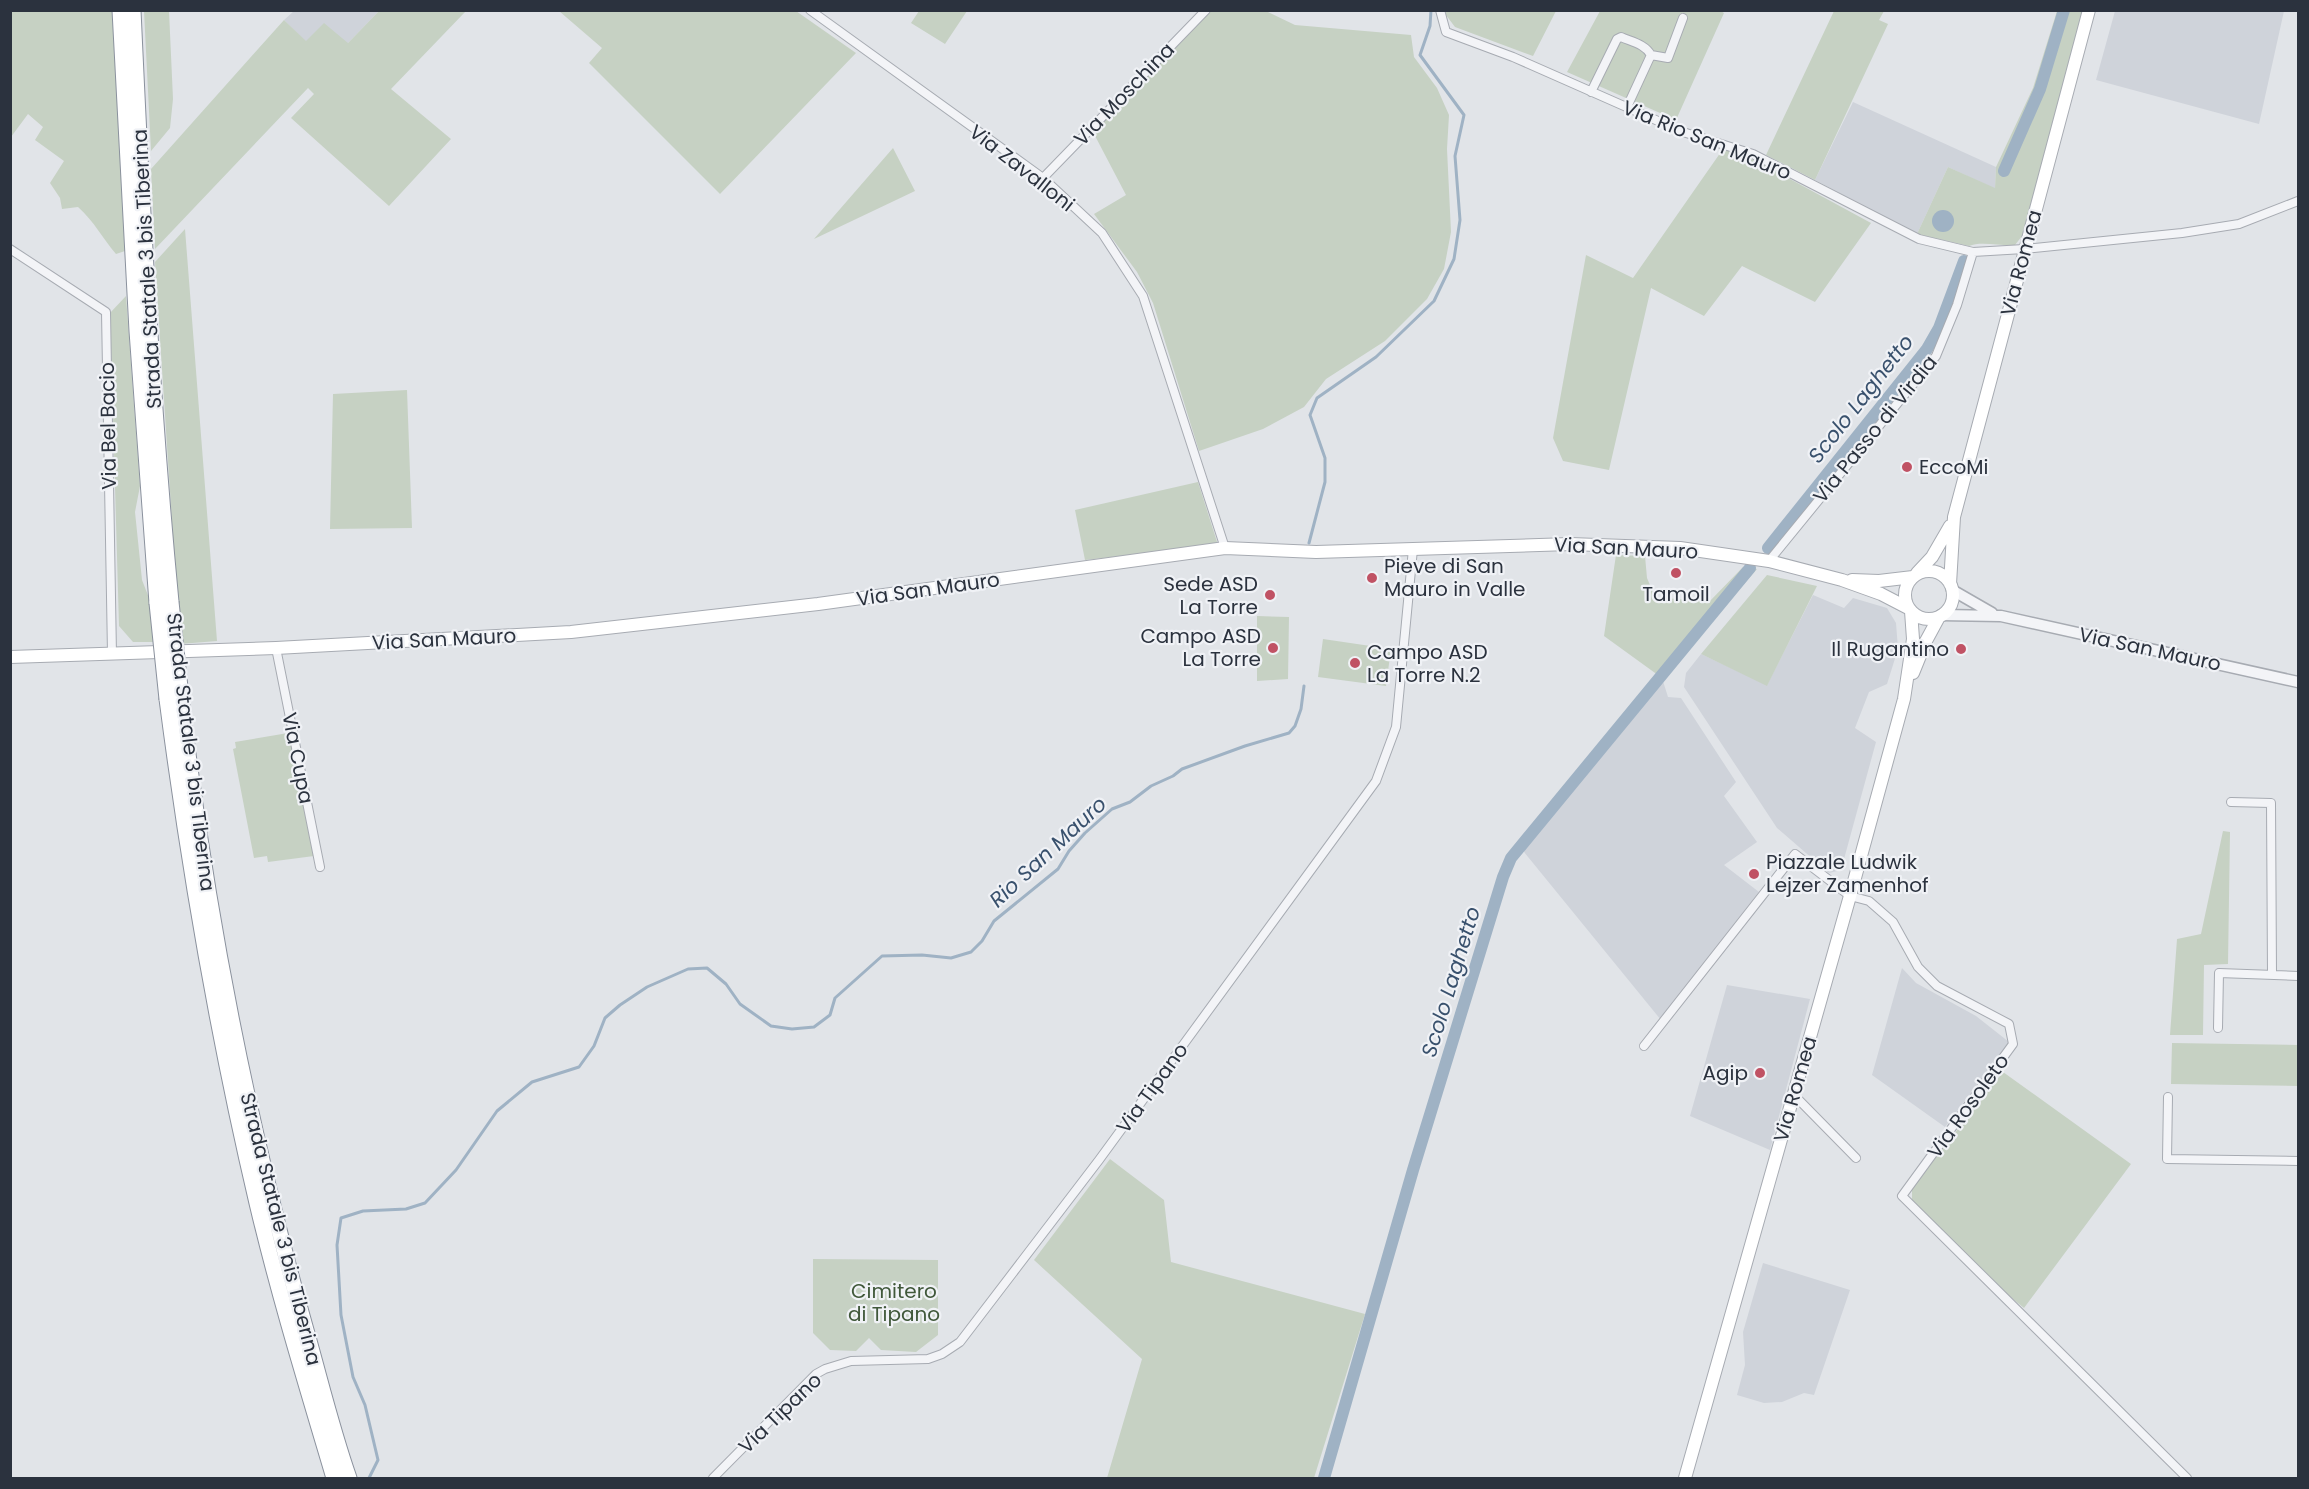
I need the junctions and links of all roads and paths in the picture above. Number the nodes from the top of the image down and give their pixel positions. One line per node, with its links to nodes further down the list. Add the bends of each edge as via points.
1 (120, 10): 11 (highway, Strada Statale 3 bis Tiberina)
2 (133, 10): 11 (highway, Strada Statale 3 bis Tiberina)
3 (1206, 10): 12 (street, Via Moschina)
4 (1440, 10): 9 (street, Via Rio San Mauro, via 1446,32)
5 (2089, 10): 15 (main road, Via Romea)
6 (817, 12): 12 (street, Via Zavalloni)
7 (1683, 18): 8 (street, via 1668,58)
8 (1651, 55): 9 (street, via 1642,45 1617,39); 10 (street)
9 (1591, 92): 10 (street, Via Rio San Mauro)
10 (1627, 107): 16 (street, Via Rio San Mauro, via 1683,132 1753,154 1919,239)
11 (133, 128): 43 (highway, Strada Statale 3 bis Tiberina, bridge, via 143,331 189,861 210,987 278,1258)
12 (1043, 178): 18 (street, Via Zavalloni, via 1102,233 1143,296)
13 (2298, 201): 15 (street, Via Rio San Mauro, via 2239,224)
14 (10, 249): 28 (street, Via Bel Bacio, via 106,312)
15 (2024, 249): 16 (street, Via Rio San Mauro); 17 (main road, Via Romea)
16 (1973, 252): 20 (street, Via Passo di Virdia, via 1936,356)
17 (1954, 517): 21 (main road, Via Romea, via 1941,544); 23 (main road, Via Romea)
18 (1225, 548): 19 (main road, Via San Mauro, via 1316,552); 27 (main road, Via San Mauro, via 818,604 571,632)
19 (1413, 549): 20 (main road, Via San Mauro, via 1570,544 1680,548); 44 (street, Via Tipano, via 1396,727 1376,781 1099,1160 960,1342 928,1359 851,1361 825,1369)
20 (1769, 561): 22 (main road, Via San Mauro)
21 (1914, 576): 22 (main road, Via San Mauro); 23 (main road, via 1939,573); 24 (main road, via 1905,595)
22 (1842, 580): 24 (main road, Via San Mauro)
23 (1951, 587): 25 (main road, via 1951,604); 26 (street, Via San Mauro, via 1981,608)
24 (1910, 609): 25 (main road, via 1924,618); 31 (main road, Via Romea, via 1913,639)
25 (1940, 616): 26 (street, Via San Mauro); 31 (main road, Via Romea)
26 (2001, 616): 30 (street, Via San Mauro)
27 (276, 648): 28 (main road, Via San Mauro); 33 (street, Via Cupa)
28 (112, 654): 29 (main road, Via San Mauro)
29 (10, 657)
30 (2298, 682)
31 (1904, 699): 34 (main road, Via Romea)
32 (2231, 802): 35 (street, via 2271,803)
33 (320, 867)
34 (1850, 896): 38 (street, Via Rosoleto, via 1795,854); 39 (main road, Via Romea); 46 (street, Via Rosoleto, via 1869,901 1893,922 1918,967 1937,986 2009,1024 2013,1044 1902,1196)
35 (2272, 975): 36 (street); 37 (street, via 2219,973)
36 (2298, 976)
37 (2218, 1028)
38 (1644, 1046)
39 (1794, 1095): 41 (street); 45 (main road, Via Romea)
40 (2168, 1097): 42 (street, via 2167,1159)
41 (1856, 1158)
42 (2298, 1161)
43 (340, 1476)
44 (712, 1479)
45 (1685, 1479)
46 (2187, 1479)

